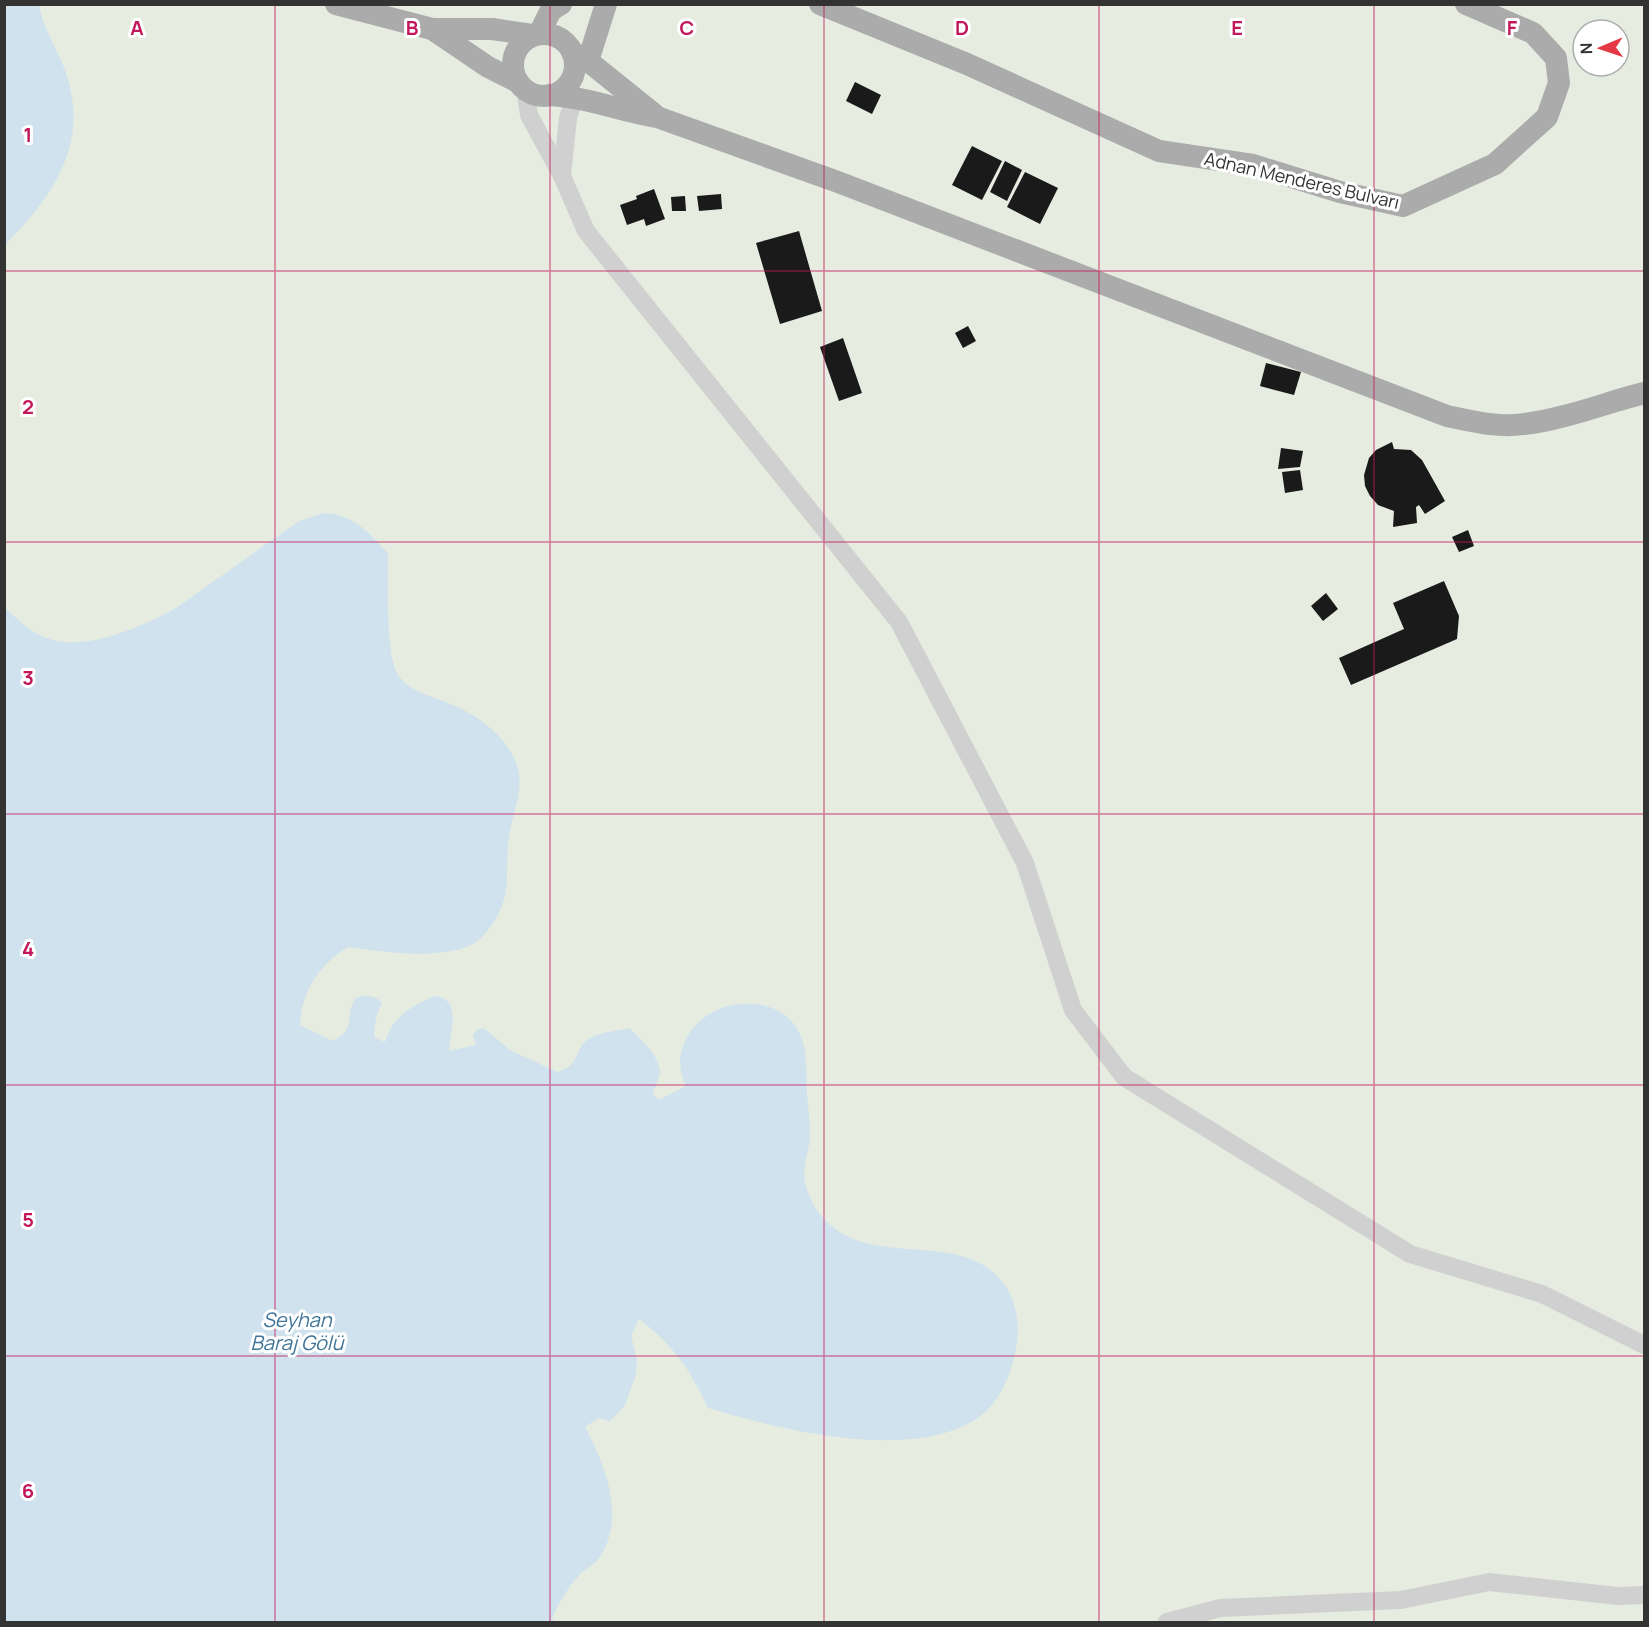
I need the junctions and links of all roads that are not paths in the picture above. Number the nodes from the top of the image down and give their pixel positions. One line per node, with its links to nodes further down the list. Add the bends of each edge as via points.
1 (336, 4): 6 (main road)
2 (561, 4): 7 (main road, via 551,10)
3 (606, 4): 8 (main road)
4 (820, 4): 5 (main road, Adnan Menderes Bulvarı, via 967,64 1159,151 1253,165 1340,192 1403,206 1495,164 1547,117 1559,83 1556,58 1533,33)
5 (1466, 4)
6 (432, 29): 7 (main road); 9 (main road)
7 (536, 34): 8 (main road, via 559,37); 9 (main road, via 516,50 513,72)
8 (580, 57): 10 (main road, via 568,84); 12 (main road)
9 (521, 86): 10 (main road, via 532,93); 13 (street, via 529,115)
10 (549, 95): 11 (main road)
11 (575, 97): 12 (main road); 13 (street, via 568,118)
12 (657, 117): 16 (main road, via 838,182 1447,416 1486,424 1523,425)
13 (562, 176): 17 (street, via 586,231 899,622 1025,863 1072,1010 1124,1077 1410,1254 1542,1294)
14 (1644, 381): 16 (main road)
15 (1644, 393): 16 (main road)
16 (1606, 402)
17 (1644, 1346)
18 (1644, 1595): 19 (street, via 1618,1596 1489,1582 1401,1600 1220,1608)
19 (1167, 1623)

